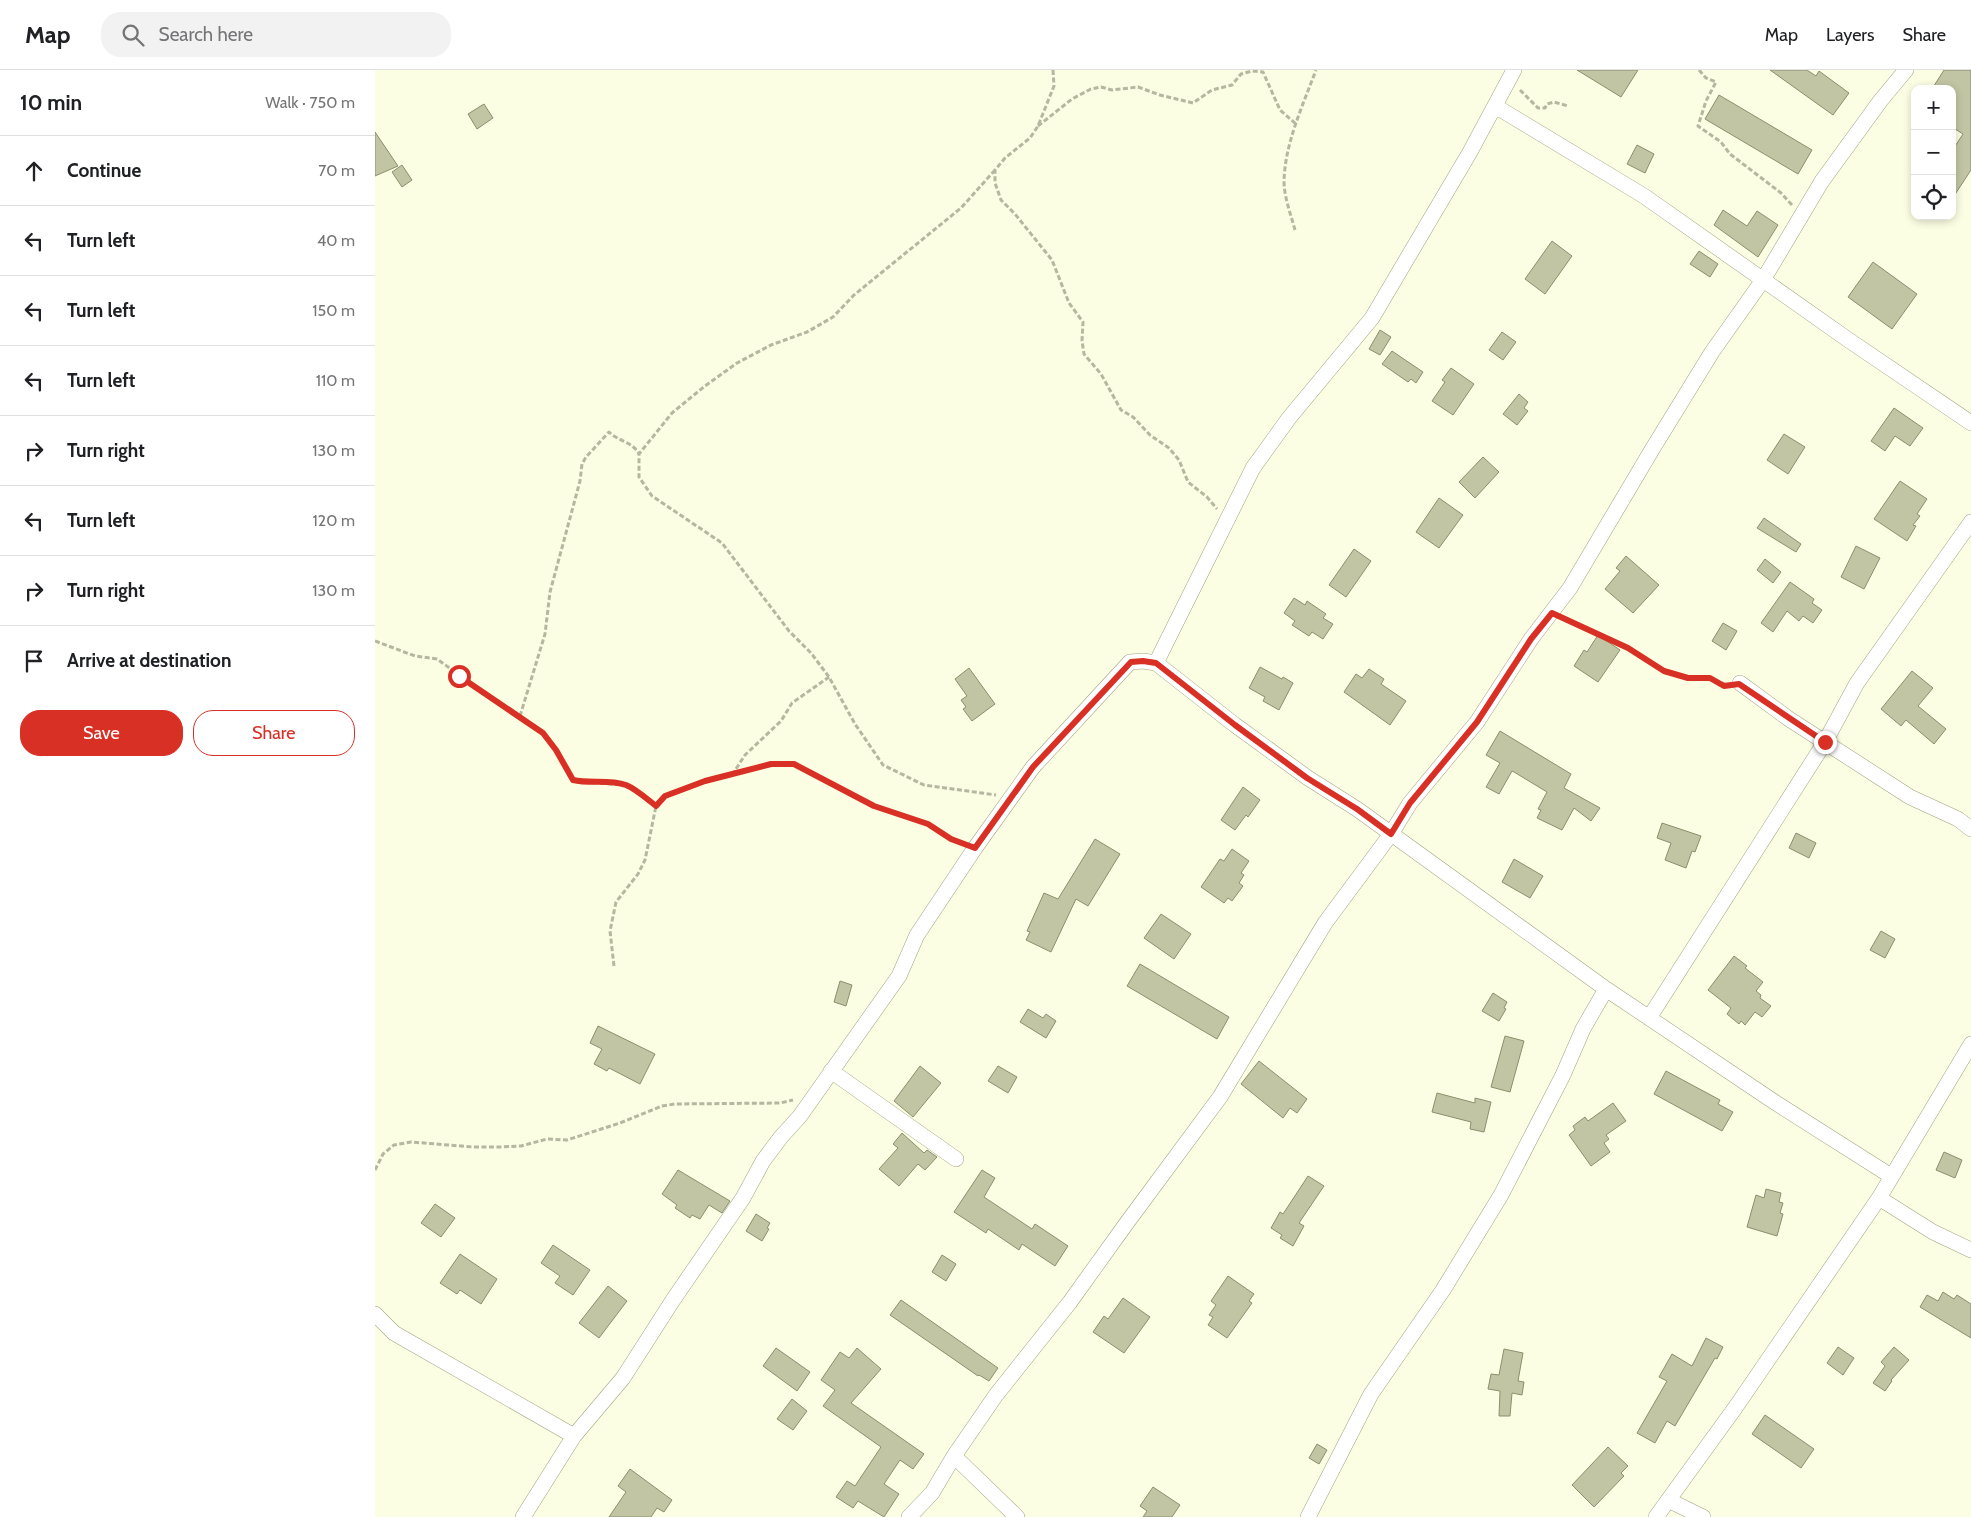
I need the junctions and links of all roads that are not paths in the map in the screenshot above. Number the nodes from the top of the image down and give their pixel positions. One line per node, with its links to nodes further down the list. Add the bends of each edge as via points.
1 (1514, 70): 3 (street)
2 (1906, 70): 4 (street, via 1827,174)
3 (1495, 106): 4 (street, via 1644,196); 7 (street, via 1371,318 1289,418 1253,468)
4 (1763, 280): 5 (street); 11 (street, via 1712,352 1570,588 1531,639 1477,722 1410,803)
5 (1971, 423)
6 (1971, 522): 9 (street, via 1857,683)
7 (1156, 663): 11 (street, via 1307,778); 15 (street, via 1131,662 1033,767 917,934 899,976)
8 (1739, 684): 9 (street)
9 (1825, 742): 10 (street, via 1910,797 1958,819); 13 (street)
10 (1971, 829)
11 (1391, 834): 12 (street); 22 (street, via 1325,923 1220,1097 1071,1302 996,1395)
12 (1606, 988): 13 (street); 27 (street, via 1501,1195 1443,1290 1371,1394)
13 (1649, 1018): 17 (street)
14 (1971, 1044): 17 (street)
15 (831, 1071): 16 (street); 21 (street, via 763,1161 743,1198 623,1378)
16 (956, 1159)
17 (1891, 1176): 18 (street)
18 (1879, 1198): 19 (street, via 1933,1232); 23 (street)
19 (1971, 1250)
20 (375, 1314): 21 (street, via 395,1333)
21 (573, 1436): 24 (street)
22 (954, 1456): 25 (street, via 932,1493); 26 (street)
23 (1668, 1500): 28 (street); 29 (street)
24 (523, 1517)
25 (909, 1517)
26 (1017, 1517)
27 (1308, 1517)
28 (1656, 1517)
29 (1703, 1517)

